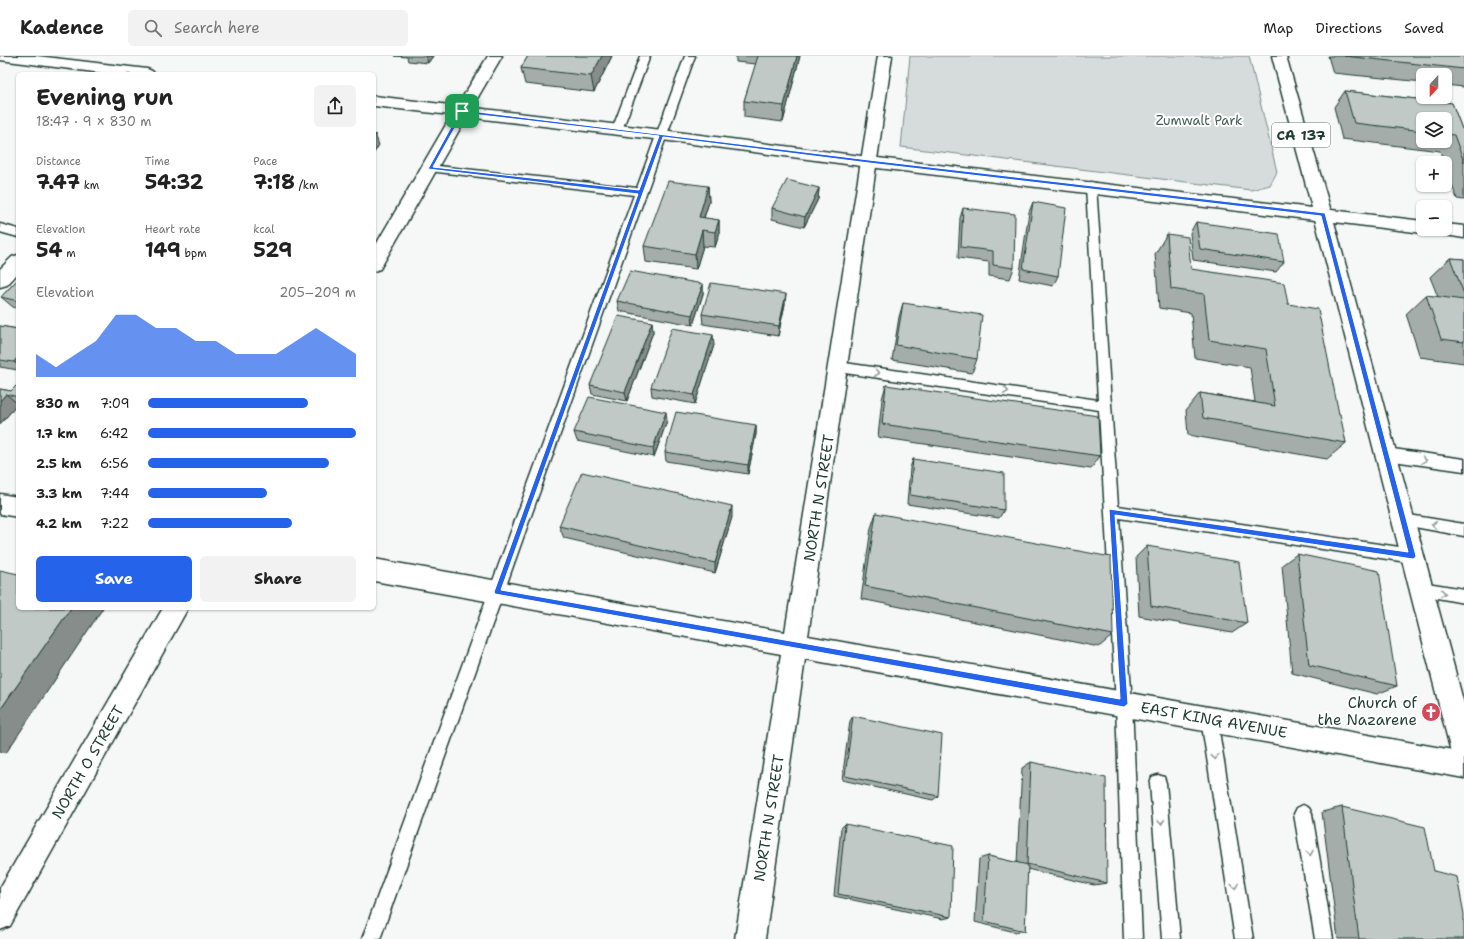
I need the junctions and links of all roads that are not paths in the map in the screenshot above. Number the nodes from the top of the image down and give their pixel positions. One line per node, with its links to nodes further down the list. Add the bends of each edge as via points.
1 (0, 56): 7 (street)
2 (494, 56): 9 (street)
3 (645, 56): 10 (lane)
4 (690, 56): 11 (lane)
5 (886, 56): 12 (street, NORTH N STREET)
6 (1279, 56): 16 (street, CA 137)
7 (132, 72)
8 (376, 101): 9 (street)
9 (462, 111): 10 (street); 13 (street)
10 (617, 130): 11 (street)
11 (662, 135): 12 (street); 15 (lane)
12 (869, 162): 14 (street); 25 (street, NORTH N STREET)
13 (429, 168): 15 (lane); 22 (street)
14 (1091, 186): 16 (street); 26 (lane)
15 (641, 192): 37 (lane)
16 (1323, 215): 17 (street); 27 (street)
17 (1416, 226)
18 (0, 228): 20 (lane)
19 (1452, 231): 21 (street)
20 (16, 232)
21 (1464, 232)
22 (376, 261)
23 (16, 264): 24 (street)
24 (0, 280)
25 (838, 367): 26 (lane, one-way to 26); 40 (street, NORTH N STREET)
26 (1105, 406): 31 (lane)
27 (1386, 454): 28 (lane, one-way to 28); 32 (street)
28 (1464, 465)
29 (0, 504): 30 (street)
30 (16, 507)
31 (1112, 512): 34 (lane); 41 (lane)
32 (1403, 520): 33 (lane, one-way to 32); 34 (street)
33 (1464, 530)
34 (1413, 556): 36 (street)
35 (376, 570): 37 (street, EAST KING AVENUE)
36 (1421, 589): 38 (lane, one-way to 38); 43 (street)
37 (497, 592): 40 (street, EAST KING AVENUE); 48 (lane)
38 (1464, 596)
39 (175, 610): 47 (street, NORTH O STREET)
40 (796, 646): 41 (street, EAST KING AVENUE); 49 (street, NORTH N STREET)
41 (1124, 704): 42 (street, EAST KING AVENUE); 50 (lane)
42 (1209, 719): 44 (street, EAST KING AVENUE); 52 (lane, one-way to 52)
43 (1464, 752)
44 (1464, 765)
45 (1158, 783): 51 (lane, one-way to 51)
46 (1303, 814): 53 (lane, one-way to 53)
47 (0, 916)
48 (371, 939)
49 (750, 939)
50 (1133, 939)
51 (1171, 939)
52 (1244, 939)
53 (1324, 939)

